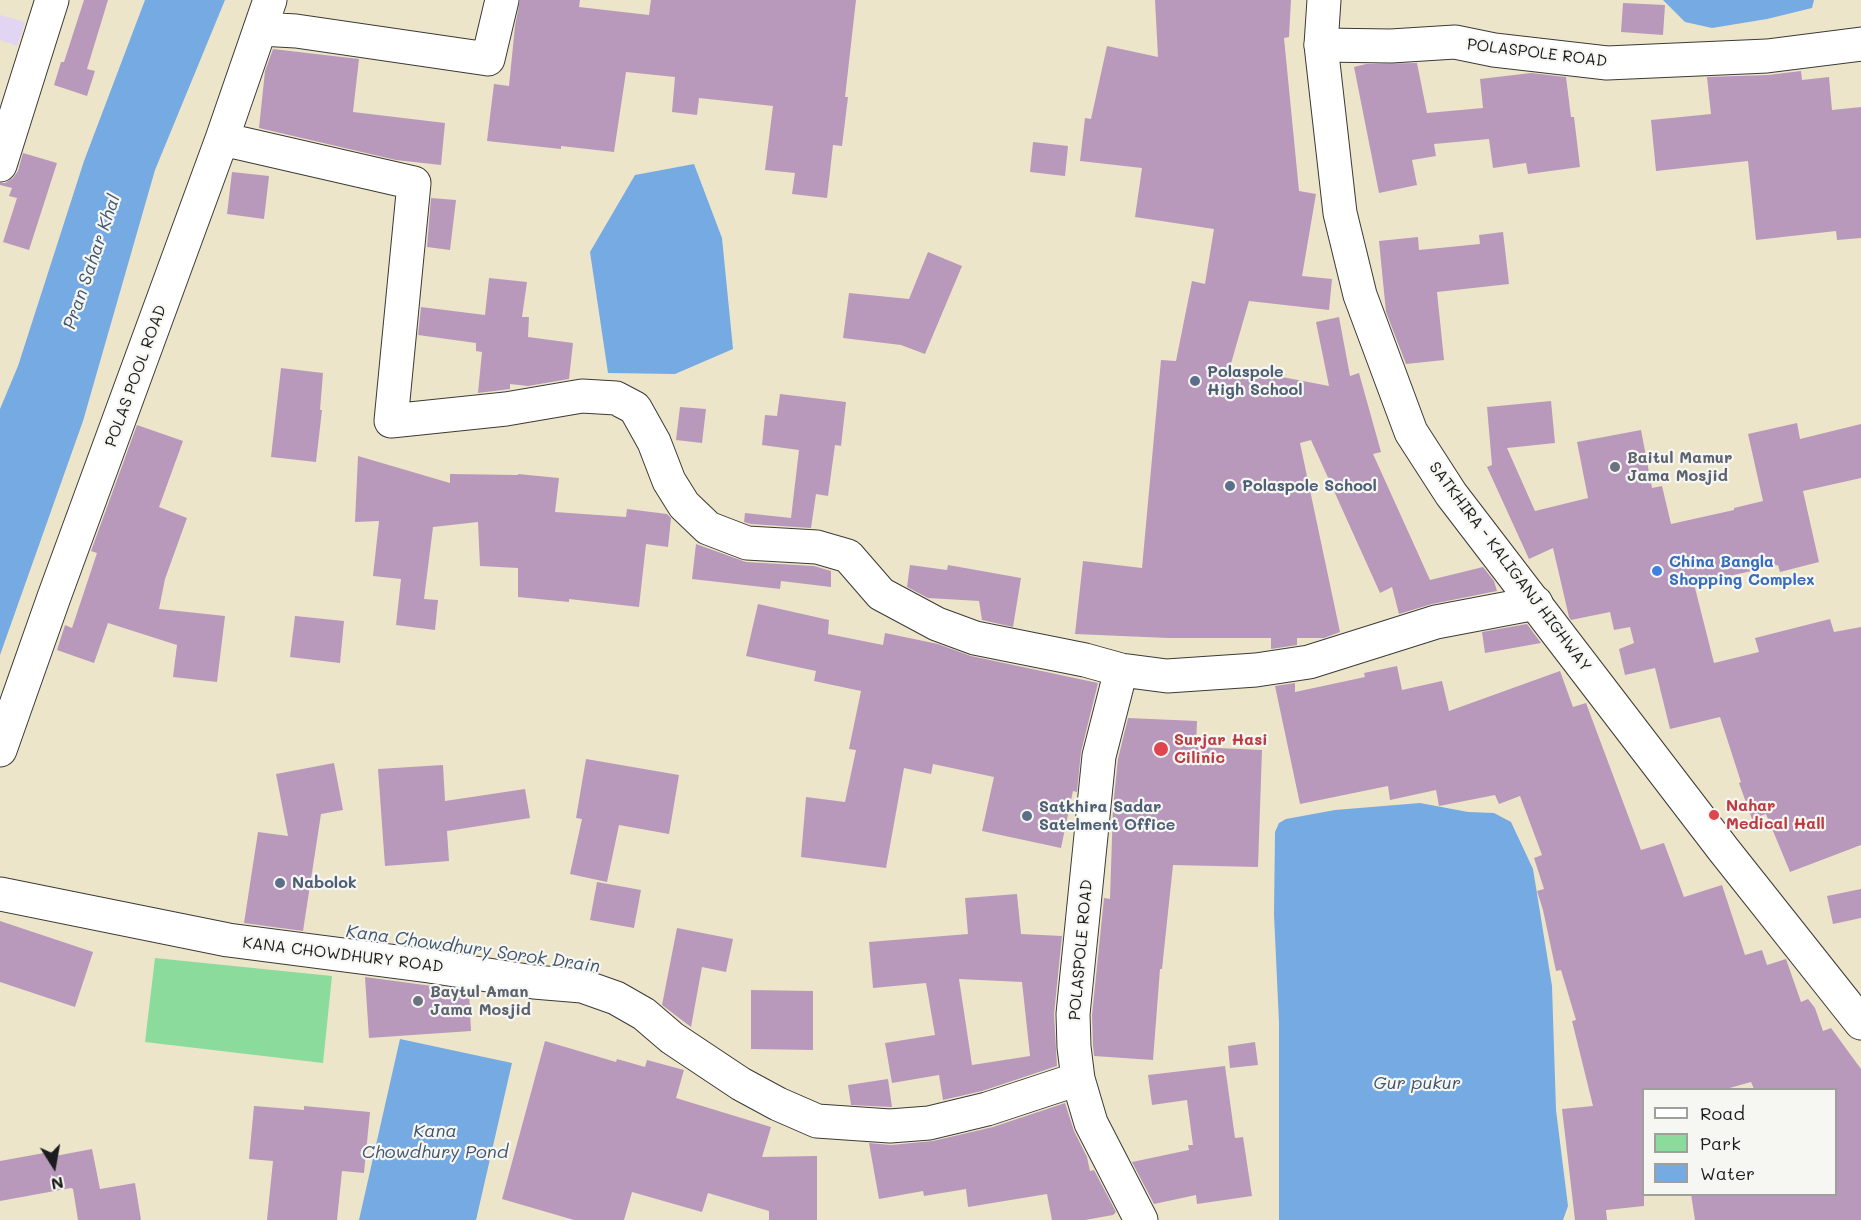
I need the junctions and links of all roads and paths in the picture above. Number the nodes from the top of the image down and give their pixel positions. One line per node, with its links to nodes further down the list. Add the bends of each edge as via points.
1 (52, 0): 8 (main road)
2 (502, 0): 4 (main road, via 488,59 296,31)
3 (1324, 0): 6 (main road, SATKHIRA - KALIGANJ HIGHWAY)
4 (265, 15): 7 (main road, POLAS POOL ROAD)
5 (1861, 44): 6 (main road, POLASPOLE ROAD, via 1767,56 1607,63 1455,42)
6 (1321, 45): 9 (main road, SATKHIRA - KALIGANJ HIGHWAY, via 1340,213 1360,295 1411,432 1451,494)
7 (222, 139): 10 (main road, via 414,183 391,422 582,396 616,398 635,408 669,481 684,505 708,528 747,543 817,548 848,556 880,594 937,624 975,638); 11 (main road, POLAS POOL ROAD, via 54,597)
8 (0, 165)
9 (1536, 603): 10 (main road, via 1436,622 1299,664 1167,676); 14 (main road, SATKHIRA - KALIGANJ HIGHWAY, via 1723,849)
10 (1121, 670): 15 (main road, POLASPOLE ROAD, via 1099,756 1073,1014)
11 (10, 695): 12 (main road, POLAS POOL ROAD)
12 (0, 750)
13 (0, 894): 15 (main road, KANA CHOWDHURY ROAD, via 228,940 582,986 616,998 741,1084 817,1120 890,1126 929,1123)
14 (1855, 1007)
15 (1078, 1079): 16 (main road, POLASPOLE ROAD, via 1091,1122)
16 (1141, 1220)

